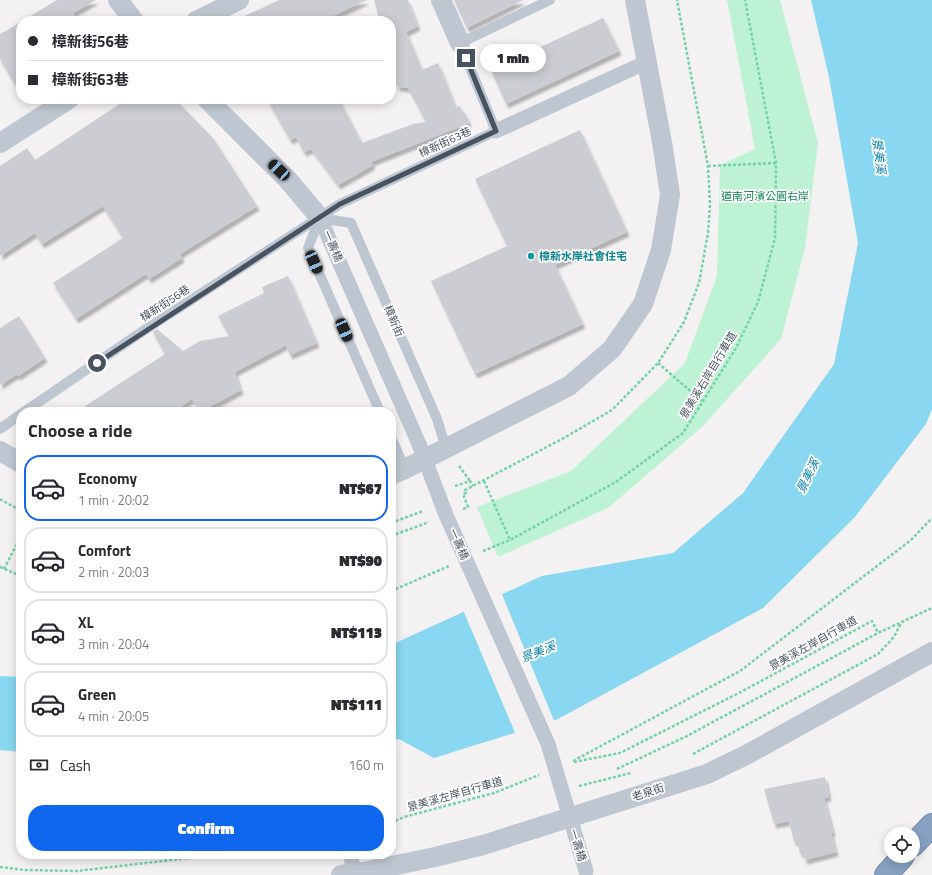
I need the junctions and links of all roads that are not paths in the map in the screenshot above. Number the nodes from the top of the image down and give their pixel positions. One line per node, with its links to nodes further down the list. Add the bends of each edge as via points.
1 (118, 0): 6 (street)
2 (239, 0): 7 (street)
3 (441, 0): 8 (street)
4 (550, 0): 8 (lane)
5 (635, 0): 9 (street)
6 (130, 16)
7 (206, 16)
8 (460, 43): 12 (lane)
9 (647, 62): 12 (street); 19 (street, via 670,195 661,250 643,304 612,349 569,386)
10 (61, 104): 13 (street)
11 (212, 104): 14 (street, via 288,180)
12 (496, 131): 14 (lane, 樟新街63巷, via 340,204)
13 (0, 143)
14 (320, 218): 15 (lane, 樟新街56巷, via 146,329); 16 (lane, via 308,248); 19 (lane, 樟新街, via 351,223 436,419); 28 (street, 一壽橋, bridge, via 419,444 446,515 548,744)
15 (31, 407)
16 (378, 407)
17 (16, 418): 18 (lane)
18 (0, 429)
19 (446, 448): 23 (street)
20 (0, 451): 21 (street)
21 (16, 460)
22 (396, 462): 23 (lane)
23 (398, 472)
24 (932, 652): 27 (street, 老泉街, via 748,754 706,774 483,845 428,858)
25 (932, 825): 26 (highway)
26 (920, 838)
27 (350, 869)
28 (587, 873)

